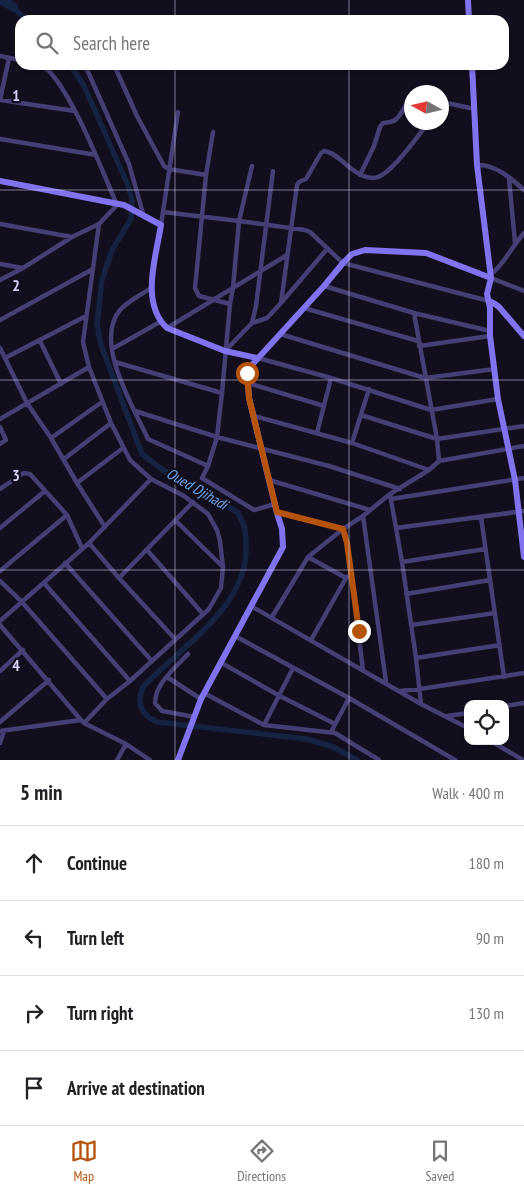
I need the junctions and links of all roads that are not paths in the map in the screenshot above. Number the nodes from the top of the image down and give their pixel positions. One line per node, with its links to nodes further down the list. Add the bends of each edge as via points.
1 (468, 0): 2 (street)
2 (469, 15)
3 (0, 56): 4 (street)
4 (9, 58): 5 (street); 10 (street)
5 (15, 59)
6 (48, 70): 14 (street)
7 (87, 70): 31 (street, via 129,164)
8 (116, 70): 22 (street, via 159,158)
9 (472, 70): 12 (street)
10 (0, 100): 14 (street)
11 (449, 105): 12 (street)
12 (475, 109): 20 (street)
13 (404, 110): 24 (street, via 397,120 383,123 380,127)
14 (75, 111): 19 (street)
15 (178, 112): 22 (street)
16 (422, 130): 24 (street, via 385,174 372,178)
17 (213, 132): 25 (street)
18 (0, 140): 19 (street)
19 (96, 155): 29 (street)
20 (477, 165): 26 (street, via 497,170); 49 (street)
21 (252, 166): 33 (street)
22 (169, 169): 25 (street); 30 (street)
23 (273, 171): 37 (street)
24 (360, 174): 38 (street, via 331,153 321,153 306,179 297,185)
25 (206, 175): 32 (street)
26 (509, 179): 28 (street); 41 (street)
27 (0, 181): 29 (street)
28 (524, 190)
29 (121, 205): 31 (street); 35 (street)
30 (163, 212): 32 (street); 36 (street)
31 (144, 217): 36 (street)
32 (202, 218): 33 (street); 55 (street, via 195,288 199,296)
33 (240, 221): 37 (street); 53 (street)
34 (0, 224): 40 (street)
35 (99, 224): 40 (street); 47 (street)
36 (160, 225): 52 (street)
37 (266, 225): 38 (street); 48 (street)
38 (290, 227): 42 (street, via 310,232); 43 (street)
39 (523, 235): 41 (street)
40 (72, 237): 46 (street)
41 (515, 242): 49 (street)
42 (327, 249): 44 (street); 57 (street)
43 (287, 255): 48 (street); 57 (street)
44 (343, 263): 49 (street, via 352,254 365,250 410,252 435,256); 51 (street); 56 (street)
45 (0, 264): 46 (street)
46 (23, 268): 50 (street)
47 (93, 268): 61 (street); 62 (street)
48 (261, 271): 53 (street); 64 (street)
49 (491, 277): 54 (street); 56 (street, via 487,294)
50 (0, 280)
51 (324, 286): 59 (street); 60 (street)
52 (151, 288): 63 (street); 72 (street, via 125,306 116,317 112,325)
53 (233, 288): 55 (street); 58 (street)
54 (524, 291)
55 (213, 300): 58 (street); 65 (street)
56 (489, 301): 66 (street); 68 (street, via 499,307)
57 (281, 303): 64 (street, via 267,318)
58 (230, 304): 73 (street)
59 (304, 308): 67 (street); 70 (street)
60 (414, 313): 66 (street); 70 (street)
61 (86, 316): 69 (street); 77 (street, via 83,342)
62 (0, 320)
63 (160, 322): 65 (street); 72 (street)
64 (252, 323): 73 (street)
65 (168, 328): 73 (street)
66 (490, 333): 70 (street); 78 (street)
67 (280, 334): 75 (street); 80 (street)
68 (524, 336)
69 (40, 341): 74 (street); 82 (street)
70 (419, 343): 80 (street)
71 (0, 348): 74 (street)
72 (112, 349): 76 (street)
73 (225, 351): 75 (street); 84 (street)
74 (6, 358): 87 (street)
75 (257, 358): 79 (street); 81 (street, via 247,373)
76 (115, 362): 84 (street); 90 (street)
77 (89, 367): 82 (street); 86 (street)
78 (495, 369): 80 (street); 85 (street)
79 (332, 378): 83 (street); 88 (street)
80 (425, 378): 89 (street)
81 (248, 383): 88 (street); 91 (street)
82 (61, 384): 87 (street)
83 (369, 389): 89 (street); 92 (street)
84 (222, 393): 99 (street)
85 (498, 399): 89 (street); 97 (street)
86 (102, 402): 94 (street); 100 (street)
87 (27, 403): 93 (street); 100 (street)
88 (324, 406): 98 (street)
89 (431, 410): 101 (street)
90 (135, 411): 99 (street); 110 (street, via 148,439)
91 (254, 416): 98 (street); 106 (street)
92 (361, 416): 101 (street); 102 (street)
93 (0, 419)
94 (111, 423): 105 (street); 108 (street)
95 (524, 426): 97 (street)
96 (0, 427): 103 (street, via 6,440)
97 (504, 429): 101 (street); 107 (street)
98 (317, 433): 102 (street)
99 (217, 437): 106 (street); 110 (street)
100 (51, 438): 108 (street)
101 (437, 439): 109 (street)
102 (352, 443): 111 (street)
103 (0, 444)
104 (524, 446): 107 (street)
105 (123, 448): 113 (street, via 134,465); 116 (street)
106 (262, 448): 114 (street); 117 (street)
107 (509, 449): 109 (street); 115 (street)
108 (64, 459): 116 (street)
109 (438, 462): 111 (street)
110 (208, 466): 122 (street, via 202,478 254,510)
111 (429, 470): 117 (street)
112 (524, 478): 115 (street)
113 (151, 479): 121 (street); 130 (street)
114 (270, 480): 122 (street); 123 (street)
115 (514, 480): 120 (street); 124 (street)
116 (77, 484): 130 (street)
117 (400, 488): 120 (street)
118 (0, 489): 119 (street, via 26,473)
119 (45, 491): 126 (street); 131 (street)
120 (390, 497): 123 (street); 132 (street)
121 (194, 502): 129 (street); 142 (street, via 208,514 217,530)
122 (275, 504): 125 (street)
123 (370, 510): 127 (street)
124 (522, 511): 128 (street); 139 (street)
125 (277, 512): 133 (street); 151 (street, via 283,547)
126 (67, 515): 135 (street); 143 (street)
127 (363, 516): 133 (street); 175 (street)
128 (481, 517): 132 (street); 136 (street)
129 (176, 520): 137 (street); 142 (street)
130 (105, 527): 134 (street)
131 (0, 528)
132 (396, 528): 140 (street)
133 (343, 529): 138 (street); 144 (street)
134 (89, 543): 135 (street); 145 (street)
135 (82, 548): 141 (street)
136 (485, 549): 140 (street); 146 (street)
137 (147, 550): 145 (street); 153 (street)
138 (308, 557): 144 (street); 154 (street)
139 (524, 557)
140 (402, 562): 149 (street)
141 (65, 563): 148 (street); 165 (street)
142 (223, 567): 153 (street, via 218,596)
143 (0, 571)
144 (349, 576): 160 (street); 168 (street)
145 (119, 578): 159 (street)
146 (490, 580): 149 (street); 152 (street)
147 (0, 582): 150 (street)
148 (44, 583): 150 (street); 174 (street)
149 (406, 594): 157 (street)
150 (21, 601): 155 (street); 181 (street)
151 (251, 606): 154 (street); 158 (street)
152 (495, 612): 157 (street); 161 (street)
153 (204, 614): 159 (street)
154 (272, 617): 160 (street)
155 (0, 621)
156 (0, 625): 162 (street)
157 (411, 625): 164 (street)
158 (235, 636): 166 (street); 167 (street)
159 (175, 639): 165 (street)
160 (311, 640): 168 (street)
161 (500, 645): 164 (street); 171 (street)
162 (23, 650): 169 (street); 173 (street)
163 (188, 654): 172 (street)
164 (416, 658): 176 (street)
165 (151, 660): 174 (street)
166 (220, 661): 178 (street); 179 (street)
167 (293, 668): 178 (street); 180 (street)
168 (363, 670): 175 (street)
169 (0, 671)
170 (524, 673): 171 (street)
171 (504, 677): 176 (street)
172 (167, 678): 179 (street); 187 (street, via 156,691 156,706)
173 (48, 680): 188 (street); 189 (street)
174 (130, 681): 181 (street)
175 (386, 682): 177 (street)
176 (420, 690): 177 (street); 183 (street)
177 (398, 691): 183 (street)
178 (278, 695): 190 (street); 191 (street)
179 (202, 696): 187 (street); 191 (street)
180 (350, 698): 190 (street); 202 (street)
181 (107, 699): 189 (street)
182 (524, 703): 184 (street)
183 (421, 704): 186 (street)
184 (509, 705)
185 (464, 714): 186 (street)
186 (446, 717): 192 (street)
187 (194, 719): 200 (street)
188 (0, 722)
189 (83, 722): 193 (street); 196 (street)
190 (335, 724): 194 (street)
191 (264, 725): 194 (street)
192 (464, 726)
193 (2, 731): 195 (street)
194 (331, 732): 201 (street)
195 (0, 743)
196 (126, 744): 198 (street); 199 (street)
197 (498, 745): 203 (street)
198 (117, 760)
199 (150, 760)
200 (178, 760)
201 (380, 760)
202 (455, 760)
203 (523, 760)

